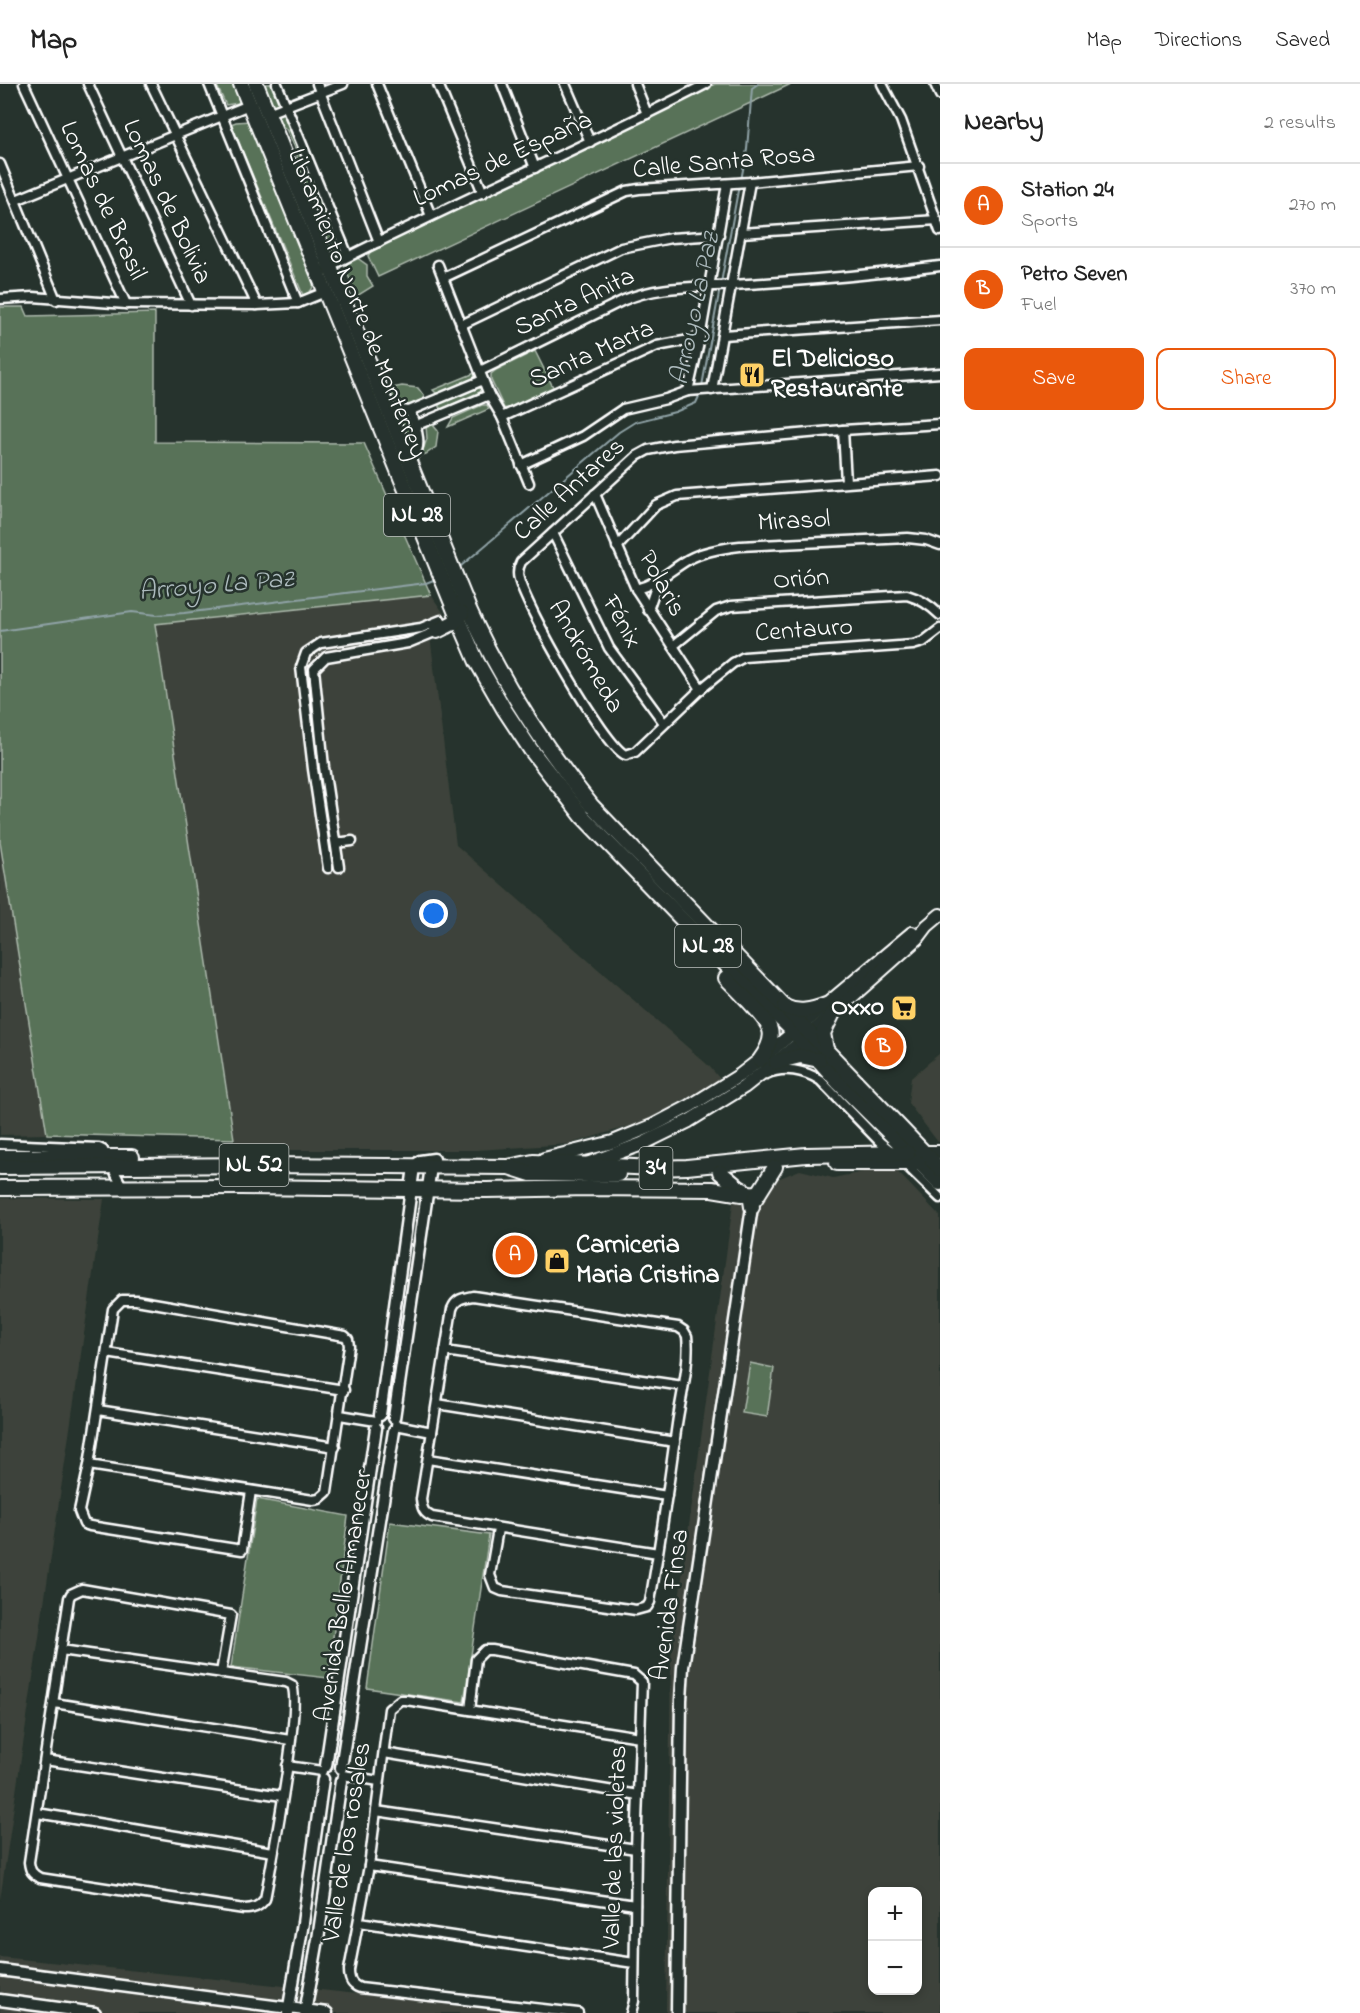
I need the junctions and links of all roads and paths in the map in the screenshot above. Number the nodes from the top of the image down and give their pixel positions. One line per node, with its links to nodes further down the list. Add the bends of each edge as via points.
1 (24, 84): 30 (street, Lomas de Brasil)
2 (88, 84): 26 (street, Lomas de Bolivia)
3 (152, 84): 24 (street)
4 (209, 84): 23 (street)
5 (241, 84): 19 (main road, Libramiento Norte de Monterrey / NL 28)
6 (256, 84): 21 (main road)
7 (277, 84): 20 (street)
8 (343, 84): 17 (street)
9 (376, 84): 35 (street)
10 (438, 84): 33 (street)
11 (501, 84): 29 (street)
12 (565, 84): 25 (street)
13 (635, 84): 22 (street)
14 (705, 84): 22 (street, Lomas de España)
15 (882, 84): 28 (street)
16 (935, 84): 18 (street)
17 (319, 88): 20 (street); 40 (street)
18 (940, 95)
19 (249, 105): 23 (street); 44 (main road, Libramiento Norte de Monterrey / NL 28)
20 (286, 106): 21 (street); 41 (street)
21 (268, 113): 44 (main road)
22 (647, 114): 25 (street, Lomas de España)
23 (222, 116): 24 (street); 51 (street)
24 (175, 135): 26 (street); 54 (street)
25 (590, 142): 29 (street, Lomas de España)
26 (122, 156): 30 (street); 53 (street, Lomas de Bolivia)
27 (0, 164): 34 (street)
28 (919, 166): 31 (street, Calle Santa Rosa); 36 (street)
29 (535, 168): 33 (street, Lomas de España)
30 (68, 177): 34 (street); 52 (street, Lomas de Brasil)
31 (747, 182): 32 (street, Calle Santa Rosa); 38 (street)
32 (729, 184): 39 (street); 45 (street, Calle Santa Rosa, via 627,191)
33 (483, 193): 35 (street, Lomas de España)
34 (16, 200): 50 (street)
35 (431, 216): 40 (street, Lomas de España)
36 (937, 220): 37 (street); 38 (street)
37 (940, 231)
38 (741, 233): 46 (street)
39 (719, 235): 47 (street); 56 (street, via 630,245)
40 (379, 242): 41 (street, Lomas de España)
41 (348, 256): 44 (street, Lomas de España)
42 (438, 265): 45 (street)
43 (940, 266): 46 (street, Santa Anita)
44 (323, 269): 48 (main road, Libramiento Norte de Monterrey / NL 28); 65 (main road)
45 (443, 278): 56 (street)
46 (730, 286): 47 (street, Santa Anita); 57 (street)
47 (711, 287): 58 (street); 60 (street, Santa Anita, via 675,287 639,294)
48 (326, 292): 51 (street); 69 (main road, Libramiento Norte de Monterrey / NL 28)
49 (0, 298): 50 (street)
50 (56, 300): 52 (street)
51 (298, 303): 54 (street)
52 (126, 304): 53 (street)
53 (191, 305): 54 (street)
54 (257, 305)
55 (940, 320): 57 (street)
56 (461, 325): 60 (street)
57 (723, 335): 61 (street)
58 (700, 338): 62 (street); 68 (street, Santa Marta, via 657,346)
59 (940, 373): 61 (street)
60 (481, 376): 63 (street); 64 (street, Santa Anita)
61 (710, 390): 62 (street)
62 (689, 391): 75 (street, via 623,409 583,436)
63 (489, 395): 67 (street); 68 (street)
64 (430, 403): 66 (street, Santa Anita); 67 (street)
65 (388, 408): 66 (street); 69 (street, via 379,415); 74 (main road)
66 (409, 411): 71 (street)
67 (436, 416): 71 (street)
68 (502, 417): 75 (street)
69 (379, 423): 73 (main road, Libramiento Norte de Monterrey / NL 28)
70 (940, 424): 72 (street, Calle Antares)
71 (417, 425): 74 (street, via 418,445)
72 (843, 430): 77 (street); 79 (street, Calle Antares, via 648,450)
73 (392, 454): 74 (street); 89 (main road, Libramiento Norte de Monterrey / NL 28, via 449,597)
74 (408, 457): 84 (main road)
75 (521, 465): 78 (street)
76 (940, 476): 77 (street)
77 (846, 482): 82 (street, via 665,499)
78 (529, 483)
79 (595, 494): 80 (street, Calle Antares); 82 (street, Polaris)
80 (553, 533): 83 (street, Calle Antares); 95 (street, Fénix, via 609,648)
81 (940, 545): 85 (street, Mirasol, via 908,538 740,546 690,559)
82 (617, 547): 86 (street, Polaris)
83 (518, 568): 96 (street, Andrómeda, via 519,581 545,635 588,708 618,750)
84 (455, 575): 89 (main road, via 461,608); 93 (main road)
85 (658, 581): 86 (street, Mirasol); 87 (street)
86 (636, 589): 87 (street, Polaris)
87 (648, 610): 92 (street, Polaris)
88 (940, 615): 92 (street, Orión, via 930,605 906,595 731,606 716,611)
89 (449, 619): 91 (main road, Libramiento Norte de Monterrey / NL 28); 91 (main road); 93 (main road, via 466,619 482,653); 98 (street, via 408,643 331,655 315,669); 100 (street, via 421,628 321,643 303,657 308,728)
90 (940, 629): 94 (street, Centauro, via 913,645 744,657)
91 (468, 641): 101 (main road, Libramiento Norte de Monterrey / NL 28, via 531,750 583,817)
92 (673, 646): 94 (street, Polaris)
93 (492, 659): 103 (main road, via 552,756 591,805)
94 (701, 689): 95 (street, Centauro)
95 (664, 723): 96 (street, Centauro)
96 (631, 754)
97 (352, 841): 98 (street)
98 (336, 843): 99 (street)
99 (339, 867)
100 (328, 868)
101 (668, 906): 103 (main road, Libramiento Norte de Monterrey / NL 28); 107 (main road, via 708,959 768,1022 771,1038 765,1052)
102 (940, 915): 104 (main road, NL 52, via 918,939)
103 (778, 1009): 104 (main road); 105 (main road, Libramiento Norte de Monterrey / NL 28); 107 (main road, via 779,1039)
104 (829, 1009): 105 (main road, NL 52); 106 (main road)
105 (802, 1032): 106 (main road, Libramiento Norte de Monterrey / NL 28); 107 (main road, NL 52)
106 (823, 1056): 107 (main road); 112 (main road); 113 (main road, Libramiento Norte de Monterrey / NL 28, via 839,1083)
107 (769, 1058): 108 (main road, NL 52); 115 (main road, NL 52, via 652,1126 613,1142)
108 (757, 1077): 110 (street, via 780,1070 814,1076); 118 (main road, NL 52, via 689,1121 642,1144)
109 (0, 1144): 117 (street, via 99,1148)
110 (893, 1153): 113 (main road, 34); 118 (main road, 34, via 797,1155 687,1167)
111 (0, 1157): 117 (main road, via 80,1156)
112 (922, 1157): 113 (main road, 34); 116 (main road); 126 (main road)
113 (906, 1158): 122 (main road, 34); 135 (street)
114 (425, 1162): 115 (main road); 117 (main road); 119 (main road, NL 52); 121 (main road, NL 52); 132 (street, Avenida Bello Amanecer); 133 (street, Avenida Bello Amanecer)
115 (533, 1162): 118 (main road, 34); 121 (main road, NL 52)
116 (939, 1162)
117 (109, 1163): 119 (main road, NL 52); 120 (main road, NL 52); 129 (main road, via 111,1174 102,1183); 130 (street)
118 (586, 1164): 125 (main road, NL 52)
119 (263, 1165): 127 (main road)
120 (0, 1167)
121 (508, 1167): 125 (main road, NL 52, via 531,1174)
122 (775, 1167): 123 (main road, 34); 134 (main road)
123 (720, 1172): 124 (main road, 34); 134 (main road)
124 (615, 1174): 125 (main road, 34); 131 (main road)
125 (555, 1175)
126 (940, 1183)
127 (241, 1187): 130 (main road); 132 (main road)
128 (0, 1188): 129 (main road)
129 (40, 1188): 130 (main road)
130 (123, 1188)
131 (588, 1188): 133 (main road); 134 (main road, via 712,1189)
132 (412, 1189): 133 (main road); 136 (street, Avenida Bello Amanecer)
133 (428, 1189): 137 (street, Avenida Bello Amanecer)
134 (754, 1198): 196 (street, Avenida Finsa, via 684,1667)
135 (940, 1198)
136 (399, 1275): 137 (street); 138 (street, Avenida Bello Amanecer)
137 (414, 1277): 139 (street, Avenida Bello Amanecer)
138 (395, 1299): 139 (street); 147 (street, Avenida Bello Amanecer)
139 (410, 1302): 148 (street, Avenida Bello Amanecer)
140 (445, 1351): 142 (street); 142 (street, via 455,1302 462,1298 484,1298 684,1330 687,1336); 144 (street)
141 (107, 1353): 143 (street); 143 (street, via 113,1309 129,1299 341,1334 348,1339 349,1346); 145 (street)
142 (683, 1386): 150 (street)
143 (344, 1390): 146 (street)
144 (437, 1404): 149 (street); 150 (street)
145 (98, 1410): 151 (street); 153 (street)
146 (340, 1415): 147 (street); 151 (street)
147 (377, 1422): 148 (street, via 387,1414); 148 (street, via 382,1434 387,1434); 158 (street, Avenida Bello Amanecer)
148 (395, 1424): 149 (street); 159 (street, Avenida Bello Amanecer)
149 (432, 1432): 152 (street)
150 (675, 1442): 155 (street)
151 (335, 1447): 154 (street, via 324,1497 313,1500)
152 (428, 1460): 155 (street); 156 (street, via 421,1499 425,1513)
153 (89, 1465): 154 (street); 154 (street, via 80,1511 84,1524 90,1526 242,1550)
154 (251, 1491)
155 (667, 1496): 157 (street)
156 (498, 1529): 157 (street); 157 (street, via 490,1575 495,1588 502,1591 636,1610 650,1602)
157 (658, 1553)
158 (352, 1590): 159 (street); 160 (street, Avenida Bello Amanecer)
159 (369, 1592): 161 (street, Avenida Bello Amanecer)
160 (349, 1610): 161 (street); 171 (street, Avenida Bello Amanecer)
161 (365, 1613): 172 (street, Avenida Bello Amanecer)
162 (61, 1650): 163 (street); 163 (street, via 69,1598 82,1589 231,1615); 164 (street)
163 (221, 1673): 167 (street, via 292,1685 295,1691)
164 (54, 1703): 167 (street); 169 (street)
165 (470, 1710): 166 (street); 166 (street, Valle de las violetas, via 476,1659 485,1650 492,1650 639,1678); 168 (street, Valle de los rosales, via 406,1700 393,1704 389,1709)
166 (640, 1737): 174 (street, Valle de las violetas)
167 (290, 1740): 170 (street)
168 (384, 1754): 173 (street, Valle de los rosales); 174 (street)
169 (45, 1760): 175 (street); 177 (street)
170 (287, 1766): 171 (street); 175 (street)
171 (324, 1772): 172 (street, via 334,1764); 172 (street, via 325,1782 333,1785); 183 (street, Avenida Bello Amanecer)
172 (341, 1775): 173 (street); 184 (street, Avenida Bello Amanecer)
173 (379, 1781): 176 (street, Valle de los rosales)
174 (638, 1795): 178 (street, Valle de las violetas)
175 (282, 1796): 179 (street)
176 (376, 1811): 178 (street); 180 (street, Valle de los rosales)
177 (37, 1813): 179 (street); 179 (street, via 29,1862 33,1875 40,1878 253,1909 265,1899)
178 (636, 1849): 181 (street, Valle de las violetas)
179 (273, 1852)
180 (369, 1866): 181 (street); 182 (street, Valle de los rosales)
181 (635, 1905): 187 (street, Valle de las violetas)
182 (360, 1922): 187 (street); 194 (street, Valle de los rosales, via 349,1970 355,1987)
183 (303, 1923): 184 (street); 185 (street, Avenida Bello Amanecer)
184 (320, 1925): 186 (street, Avenida Bello Amanecer)
185 (300, 1945): 186 (street); 190 (street, Avenida Bello Amanecer)
186 (316, 1947): 191 (street, Avenida Bello Amanecer)
187 (634, 1963): 195 (street, Valle de las violetas, via 634,2001)
188 (0, 1970): 190 (street)
189 (0, 2000): 192 (street)
190 (289, 2011): 191 (street)
191 (305, 2012): 193 (street)
192 (95, 2013)
193 (327, 2013)
194 (579, 2013)
195 (630, 2013)
196 (676, 2013)

